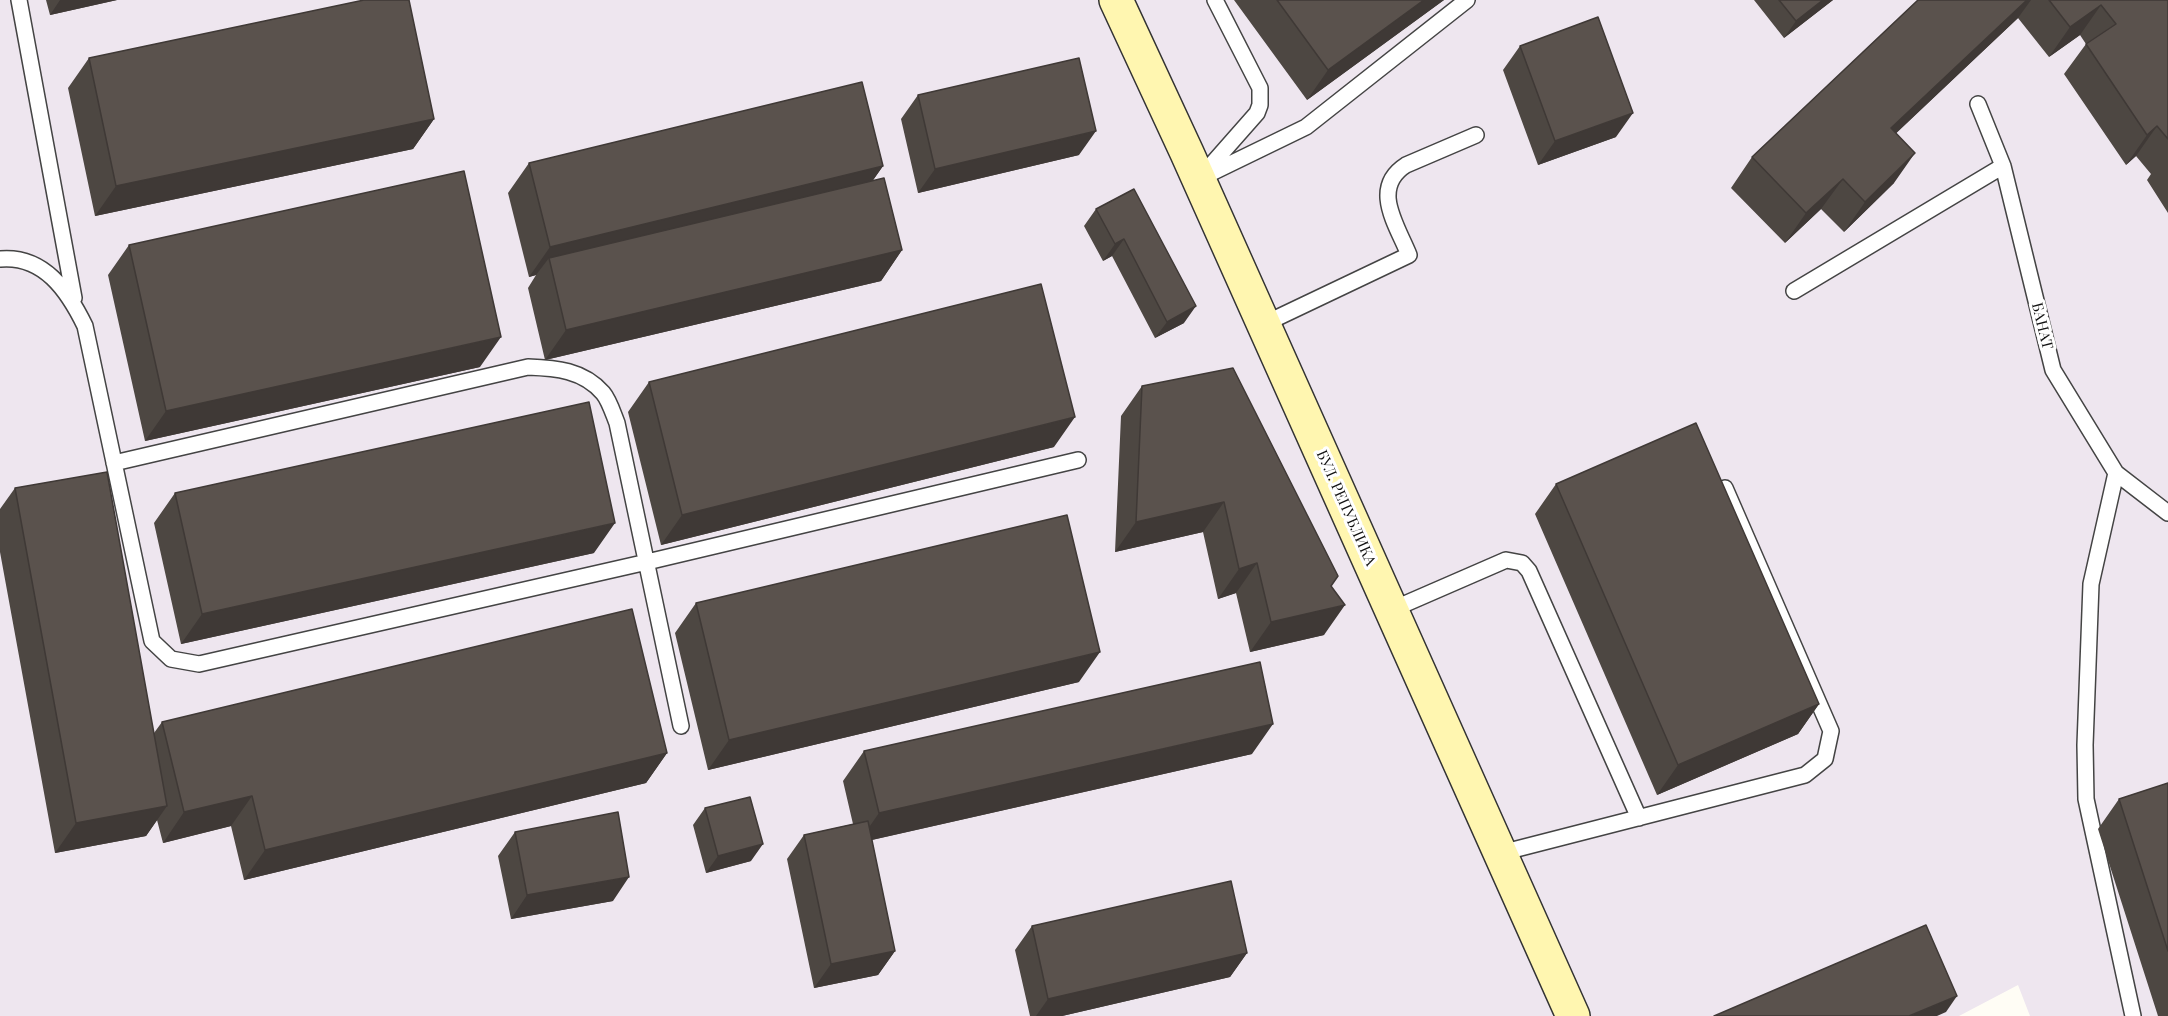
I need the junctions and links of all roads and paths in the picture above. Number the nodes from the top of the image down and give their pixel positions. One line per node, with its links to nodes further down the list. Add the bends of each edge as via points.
1 (19, 0): 11 (lane)
2 (1116, 0): 8 (street, БУЛ. РЕПУБЛИКА)
3 (1215, 0): 8 (lane, via 1261,97 1257,113)
4 (1467, 0): 8 (lane, via 1305,127)
5 (1978, 105): 7 (lane, БАНАТ)
6 (1476, 135): 12 (lane, via 1406,165 1391,178 1387,197 1409,255)
7 (2003, 166): 10 (lane); 15 (lane, БАНАТ, via 2053,370)
8 (1199, 179): 12 (street, БУЛ. РЕПУБЛИКА)
9 (0, 259): 11 (lane, via 29,262 46,271 62,285)
10 (1794, 291)
11 (75, 305): 14 (lane, via 85,326)
12 (1264, 324): 19 (street, БУЛ. РЕПУБЛИКА)
13 (1078, 460): 18 (lane)
14 (114, 463): 18 (lane, via 528,367 558,368 584,377 604,393 617,423); 18 (lane, via 152,641 171,659 199,664)
15 (2116, 473): 17 (lane, БАНАТ); 24 (lane, via 2091,584 2086,799)
16 (1725, 488): 21 (lane, via 1831,730 1824,759 1805,775)
17 (2168, 513)
18 (647, 562): 20 (lane)
19 (1391, 610): 21 (lane, via 1506,560 1522,563 1529,571); 22 (street, БУЛ. РЕПУБЛИКА)
20 (681, 726)
21 (1639, 818): 22 (lane)
22 (1501, 853): 23 (street, БУЛ. РЕПУБЛИКА)
23 (1573, 1016)
24 (2133, 1016)

